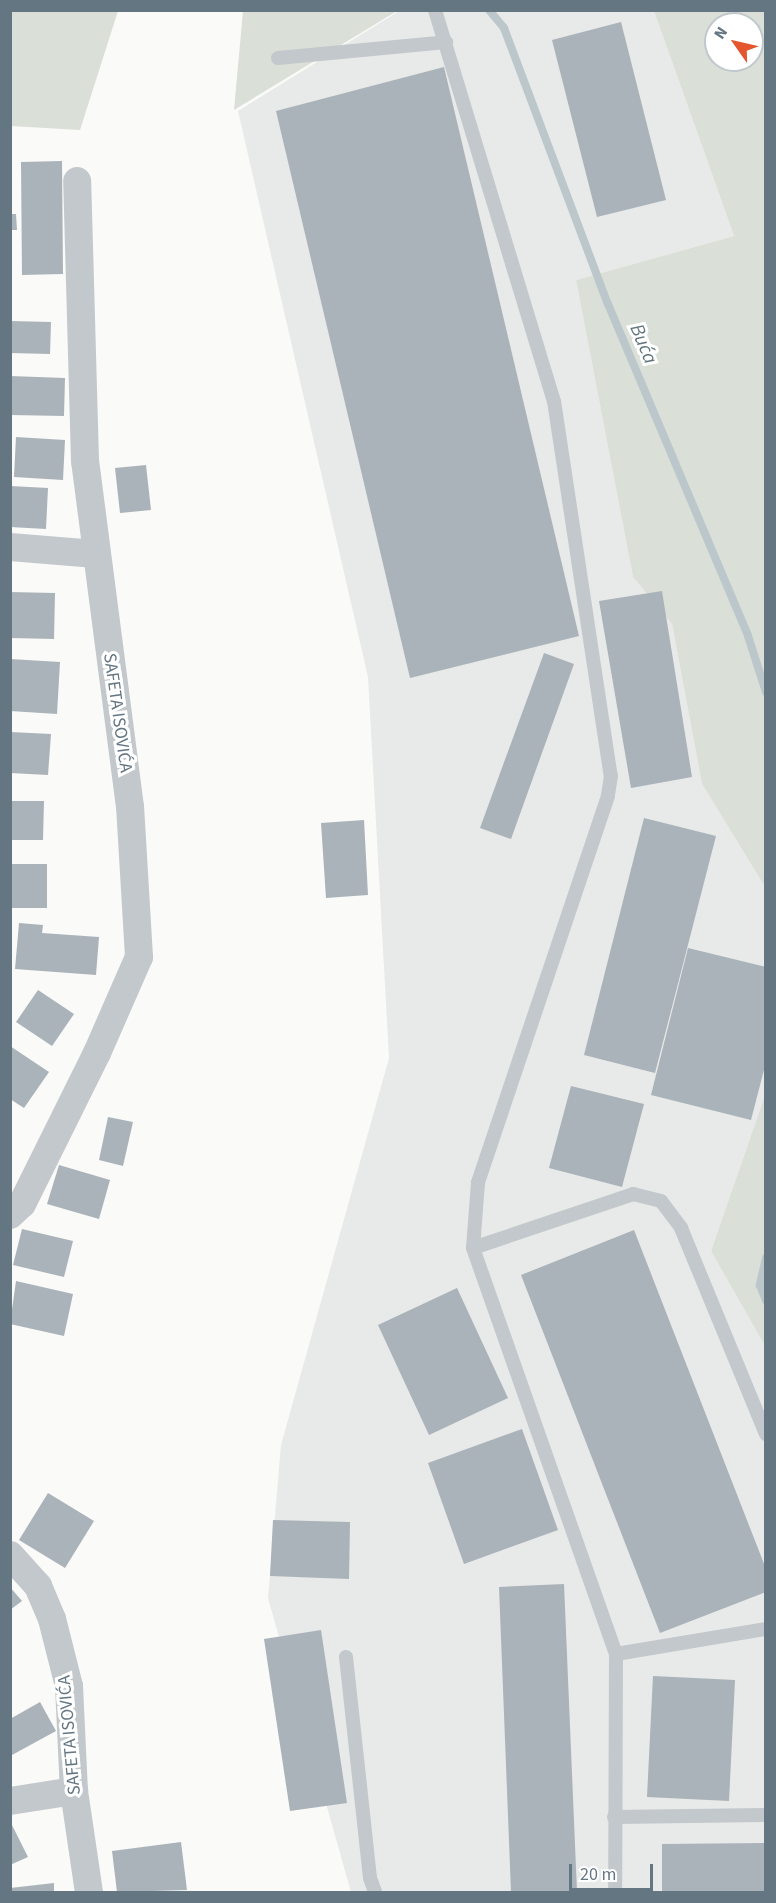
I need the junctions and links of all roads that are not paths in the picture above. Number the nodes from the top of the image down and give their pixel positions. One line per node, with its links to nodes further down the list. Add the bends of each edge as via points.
1 (435, 10): 2 (lane)
2 (446, 42): 3 (lane); 8 (lane, via 554,401 610,776 609,796 478,1183)
3 (278, 58)
4 (77, 181): 6 (street, SAFETA ISOVIĆA, via 84,450)
5 (10, 547): 6 (street)
6 (96, 554): 7 (street, SAFETA ISOVIĆA, via 130,807 139,957 97,1053 22,1204)
7 (10, 1215)
8 (473, 1248): 9 (lane, via 633,1194 661,1202 681,1228); 12 (lane)
9 (765, 1434)
10 (10, 1555): 14 (street, SAFETA ISOVIĆA, via 38,1586 52,1619 69,1686)
11 (765, 1629): 12 (lane)
12 (616, 1654): 17 (lane)
13 (346, 1657): 19 (lane, via 370,1878)
14 (74, 1791): 15 (street); 18 (street, SAFETA ISOVIĆA)
15 (12, 1798)
16 (765, 1815): 17 (lane)
17 (614, 1817): 20 (lane)
18 (89, 1893)
19 (375, 1893)
20 (615, 1893)

